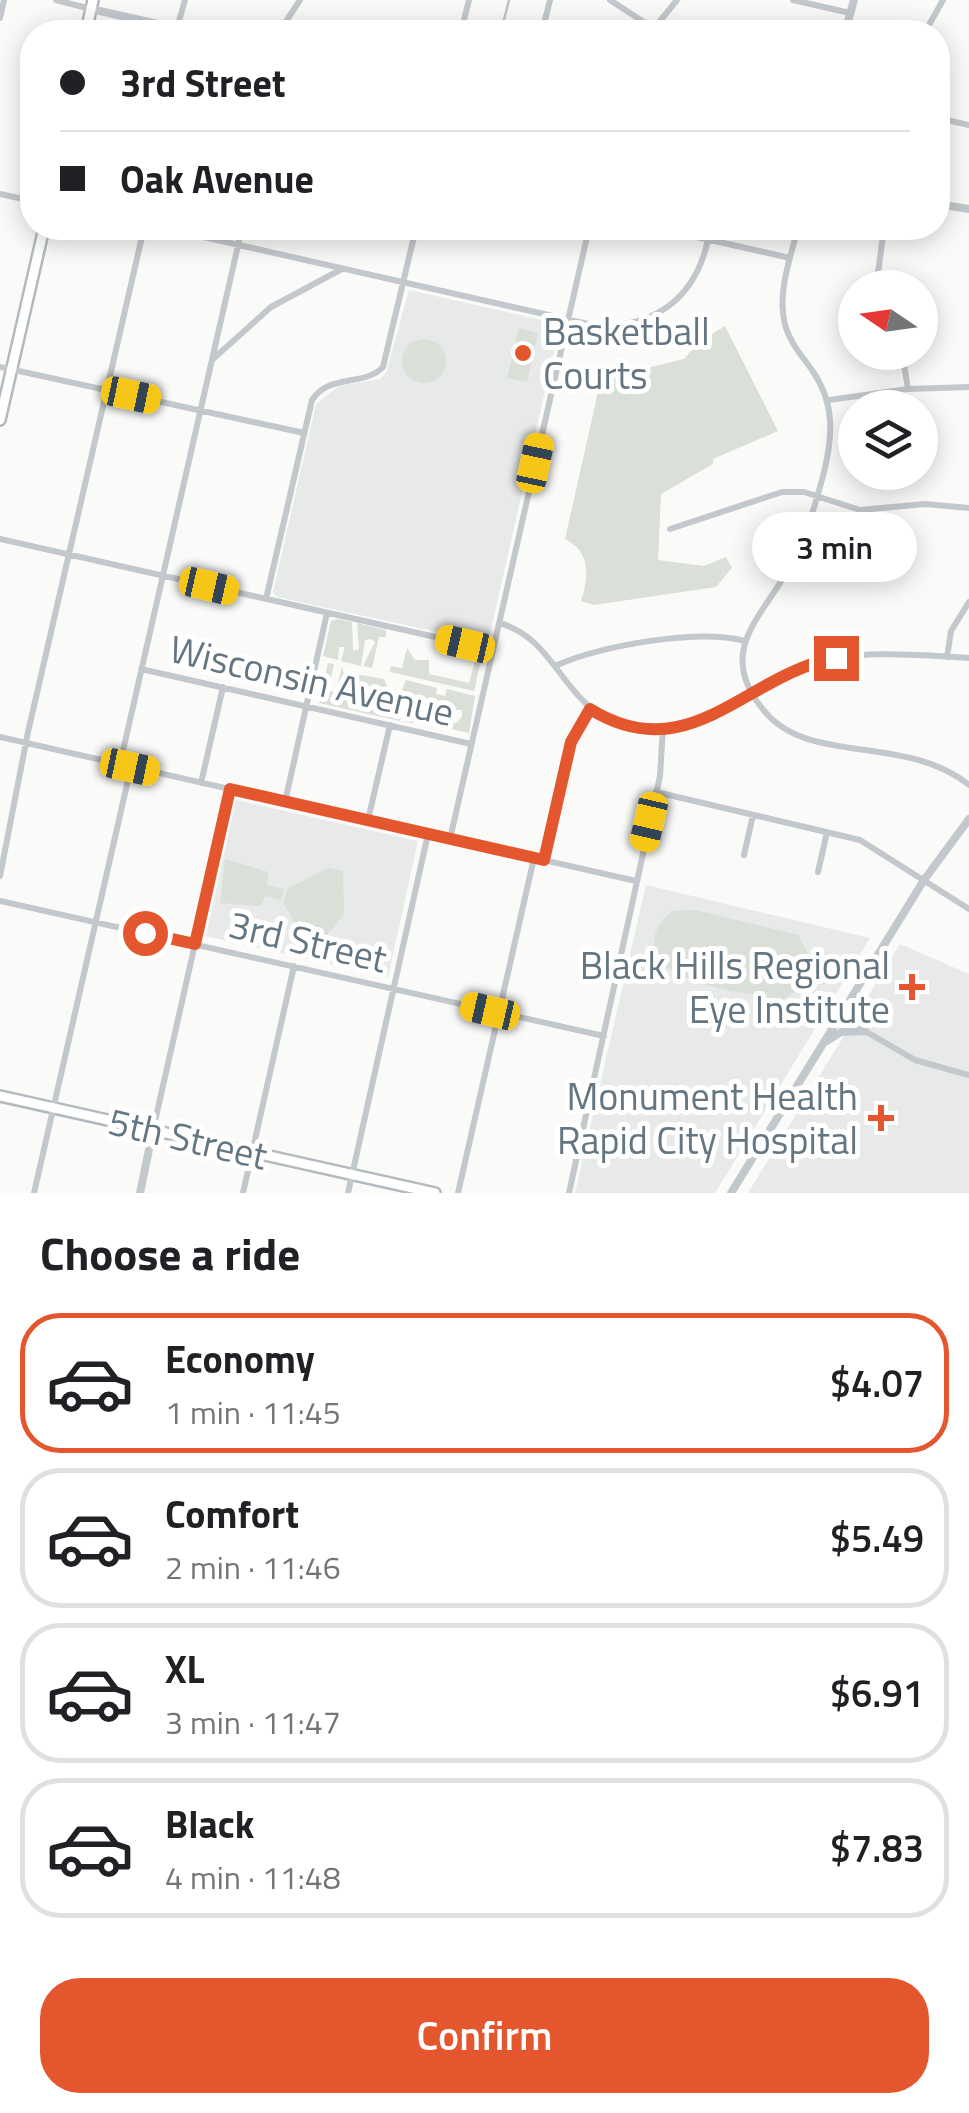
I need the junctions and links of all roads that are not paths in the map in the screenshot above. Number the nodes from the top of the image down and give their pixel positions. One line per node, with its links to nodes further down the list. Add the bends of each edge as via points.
1 (4, 0): 8 (street)
2 (56, 0): 6 (street)
3 (610, 0): 10 (street)
4 (793, 0): 7 (street)
5 (854, 0): 7 (street)
6 (92, 4): 9 (street)
7 (850, 13): 11 (street)
8 (0, 18)
9 (149, 20)
10 (638, 20)
11 (848, 20)
12 (41, 240): 28 (main road)
13 (141, 240): 32 (street)
14 (220, 240): 21 (street)
15 (239, 240): 21 (street)
16 (413, 240): 25 (street)
17 (590, 240): 26 (street)
18 (708, 240): 22 (street); 26 (street, via 690,287 668,309 614,326)
19 (795, 240): 22 (street)
20 (882, 240): 24 (street)
21 (238, 244): 23 (street); 27 (street)
22 (790, 258): 33 (street, via 785,325)
23 (341, 269): 25 (street); 27 (street, via 271,306)
24 (878, 270)
25 (404, 282): 26 (street); 36 (street, via 383,367 320,390)
26 (568, 320): 46 (street)
27 (212, 360): 34 (street)
28 (6, 368): 32 (street); 35 (main road)
29 (905, 370): 31 (street)
30 (969, 388): 31 (street)
31 (908, 389): 33 (street)
32 (107, 390): 34 (street); 41 (street)
33 (828, 400): 37 (street, via 830,439)
34 (200, 410): 36 (street); 42 (street)
35 (0, 420)
36 (304, 433): 43 (street)
37 (817, 496): 38 (street, via 860,510); 39 (street, via 770,494); 47 (street, via 794,559)
38 (969, 508)
39 (670, 529)
40 (0, 538): 41 (street)
41 (69, 554): 42 (street); 60 (street)
42 (162, 576): 43 (street); 52 (street)
43 (266, 599): 45 (street)
44 (969, 602): 49 (street, via 950,631)
45 (328, 613): 48 (street); 55 (street)
46 (499, 623): 48 (street); 51 (street, via 526,633)
47 (745, 641): 51 (street, via 700,638 612,648); 54 (street, via 743,671)
48 (492, 650): 61 (street)
49 (947, 657): 50 (street); 54 (street, via 831,658)
50 (969, 658)
51 (555, 666): 56 (street)
52 (141, 669): 53 (street, Wisconsin Avenue); 62 (street)
53 (223, 688): 55 (street, Wisconsin Avenue); 64 (street)
54 (752, 696): 58 (street, via 701,722); 65 (street, via 796,736 926,758)
55 (306, 706): 57 (street, Wisconsin Avenue); 68 (street)
56 (590, 709): 58 (street, via 627,725); 77 (street, via 571,742)
57 (390, 726): 61 (street, Wisconsin Avenue); 71 (street)
58 (664, 727): 67 (street)
59 (0, 737): 60 (street)
60 (26, 743): 62 (street); 79 (street)
61 (471, 744): 74 (street)
62 (120, 764): 63 (street)
63 (130, 767): 64 (street); 84 (street)
64 (201, 783): 66 (street)
65 (969, 785)
66 (230, 789): 68 (street); 85 (street)
67 (656, 792): 69 (street); 81 (street)
68 (285, 802): 71 (street)
69 (753, 815): 72 (street); 75 (street)
70 (969, 819): 80 (street)
71 (368, 820): 73 (street)
72 (827, 832): 78 (street); 80 (street, via 866,843)
73 (428, 834): 74 (street); 87 (street)
74 (450, 839): 76 (street)
75 (744, 855)
76 (534, 858): 77 (street); 88 (street)
77 (544, 860): 81 (street)
78 (818, 872)
79 (0, 876)
80 (924, 880): 83 (street); 89 (street)
81 (636, 881): 91 (street)
82 (0, 901): 84 (street, 3rd Street)
83 (969, 908)
84 (95, 922): 85 (street, 3rd Street); 95 (street)
85 (195, 944): 86 (street, 3rd Street); 96 (street)
86 (294, 966): 87 (street, 3rd Street); 97 (street)
87 (394, 988): 88 (street, 3rd Street); 98 (street)
88 (499, 1013): 91 (street, 3rd Street); 104 (street)
89 (840, 1016): 90 (street); 92 (street)
90 (866, 1032): 92 (street, via 841,1032); 93 (street, via 915,1060)
91 (604, 1036): 105 (street)
92 (823, 1043): 106 (street)
93 (969, 1074)
94 (0, 1096): 95 (main road, 5th Street)
95 (53, 1108): 96 (main road, 5th Street); 99 (street)
96 (153, 1130): 97 (main road, 5th Street); 100 (street)
97 (252, 1152): 98 (main road, 5th Street); 101 (street)
98 (352, 1174): 102 (street); 103 (main road, 5th Street)
99 (34, 1193)
100 (140, 1193)
101 (243, 1193)
102 (348, 1193)
103 (434, 1193)
104 (458, 1193)
105 (570, 1193)
106 (732, 1193)

